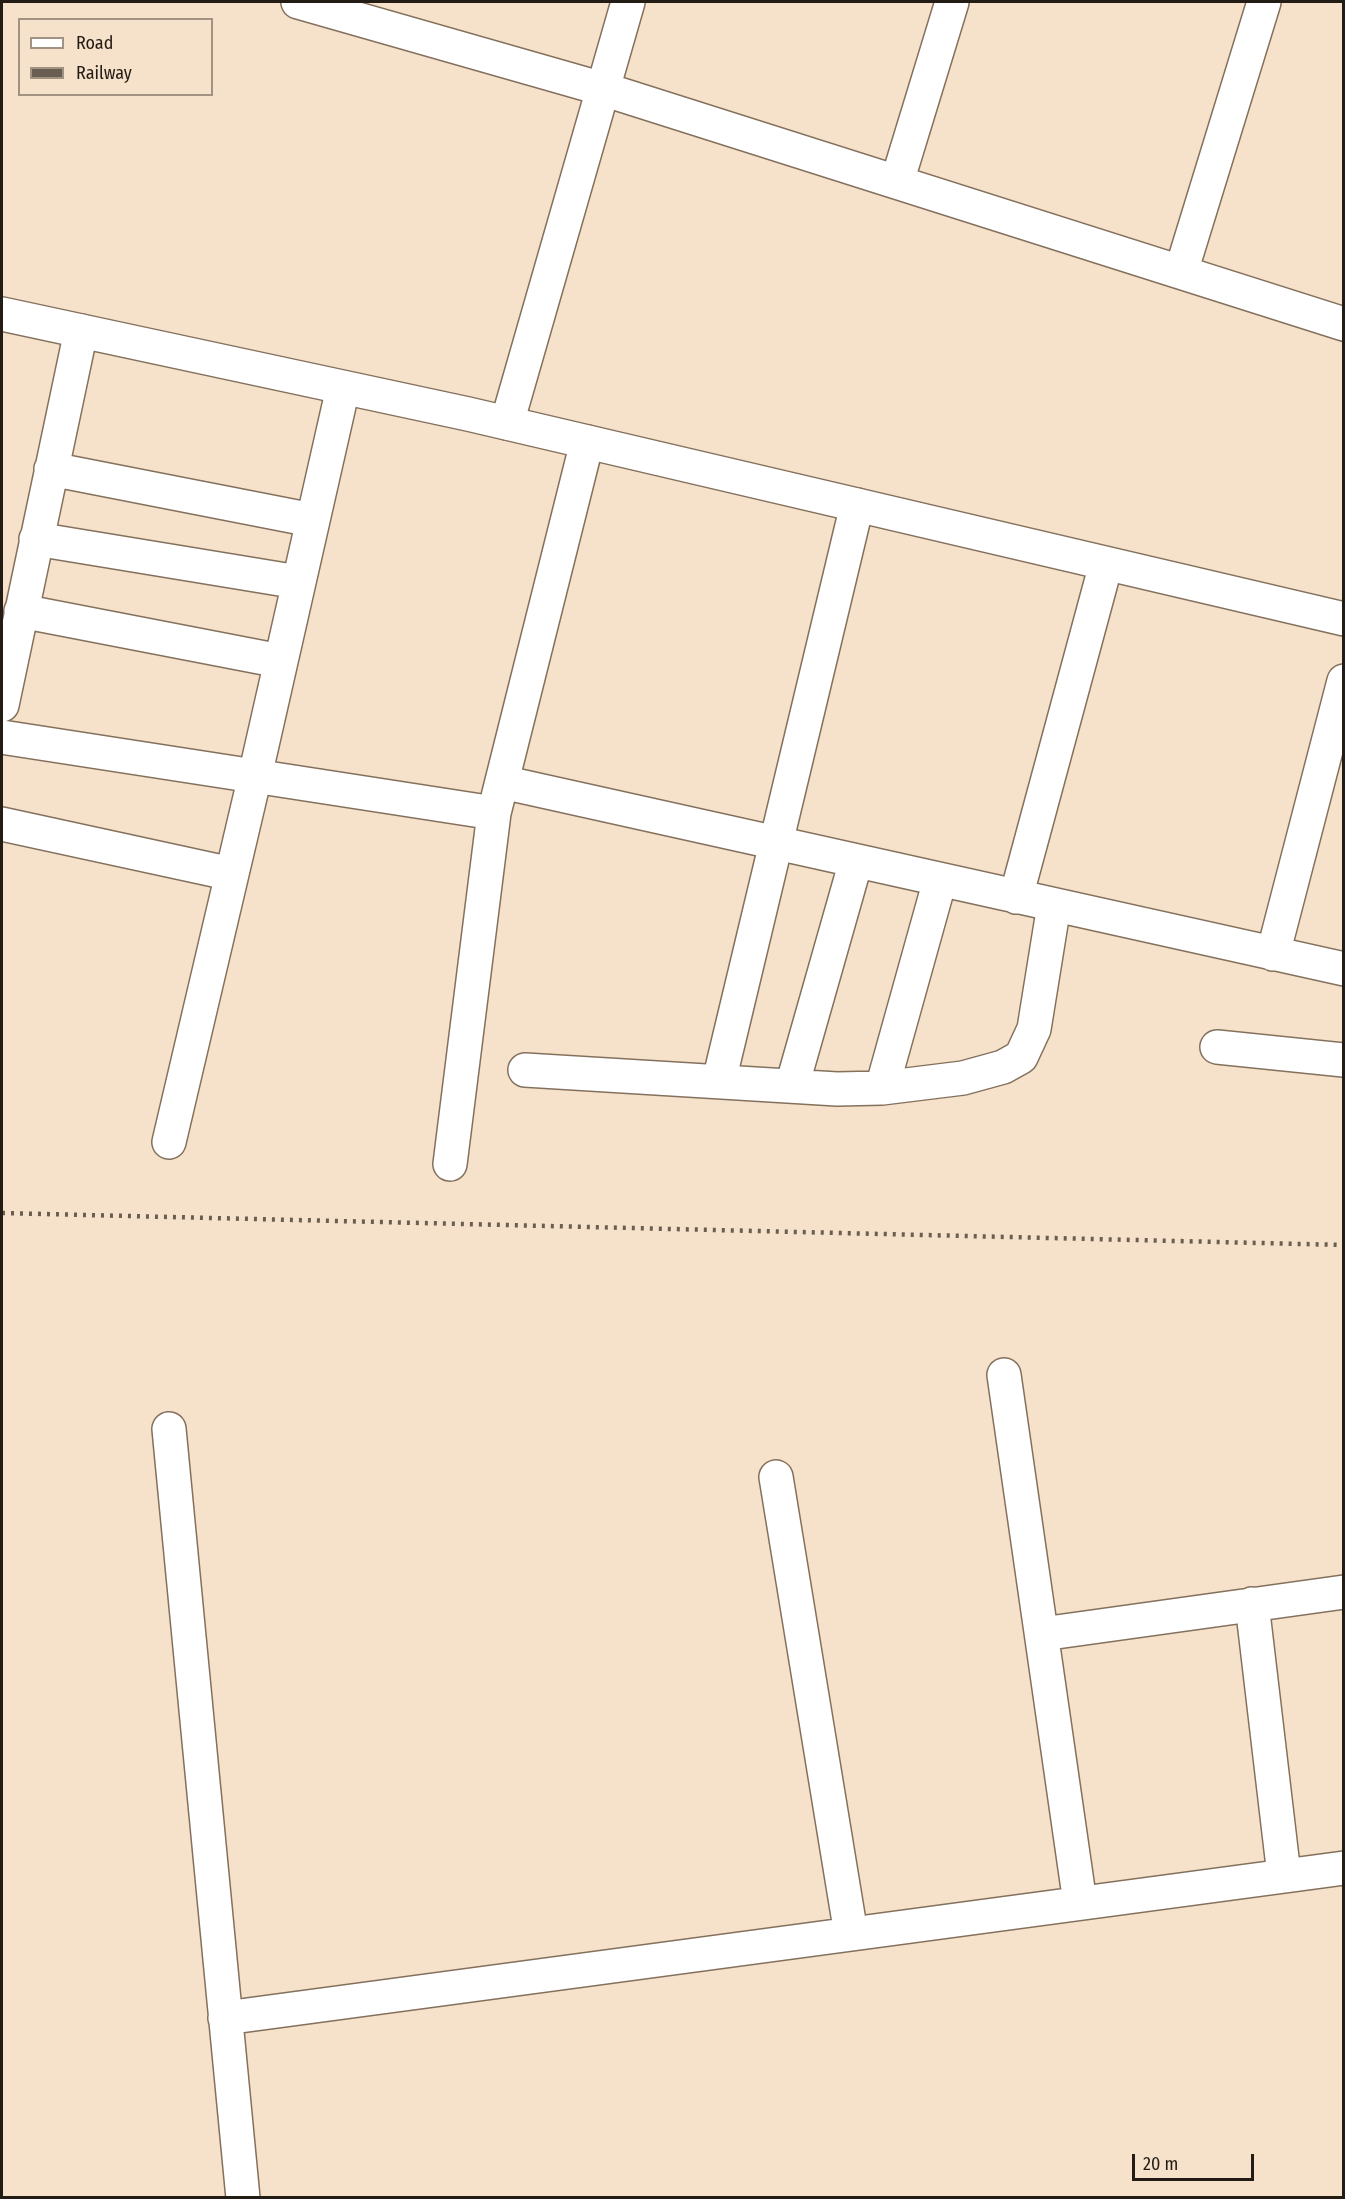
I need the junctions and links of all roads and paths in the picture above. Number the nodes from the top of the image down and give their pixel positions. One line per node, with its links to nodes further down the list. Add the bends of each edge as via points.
1 (298, 2): 5 (street)
2 (628, 2): 5 (street)
3 (952, 2): 6 (street)
4 (1264, 2): 7 (street)
5 (603, 89): 6 (street); 12 (street)
6 (897, 182): 7 (street)
7 (1181, 272): 9 (street)
8 (2, 314): 10 (street)
9 (1344, 324)
10 (81, 331): 11 (street); 14 (street)
11 (343, 388): 12 (street); 16 (street)
12 (507, 423): 13 (street)
13 (587, 442): 15 (street); 27 (street)
14 (51, 469): 16 (street); 17 (street)
15 (857, 505): 18 (street); 29 (street)
16 (312, 520): 19 (street)
17 (36, 539): 19 (street); 20 (street)
18 (1106, 564): 21 (street); 33 (street)
19 (298, 582): 22 (street)
20 (21, 611): 22 (street); 24 (street)
21 (1344, 619)
22 (280, 661): 26 (street)
23 (1344, 681): 35 (street)
24 (2, 705)
25 (2, 737): 26 (street)
26 (255, 776): 27 (street); 31 (street)
27 (498, 797): 29 (street); 44 (street)
28 (2, 824): 31 (street)
29 (777, 843): 30 (street); 40 (street)
30 (856, 861): 32 (street); 41 (street)
31 (232, 874): 43 (street)
32 (940, 880): 33 (street); 42 (street)
33 (1016, 897): 34 (street)
34 (1054, 905): 35 (street); 42 (street, via 1034,1029 1021,1057 1003,1067 963,1078)
35 (1273, 954): 36 (street)
36 (1344, 969)
37 (1217, 1047): 38 (street)
38 (1344, 1060)
39 (525, 1070): 40 (street)
40 (719, 1081): 41 (street)
41 (792, 1086): 42 (street)
42 (882, 1088)
43 (169, 1142)
44 (450, 1164)
45 (1004, 1375): 50 (street)
46 (169, 1428): 55 (street)
47 (776, 1477): 54 (street)
48 (1344, 1592): 49 (street)
49 (1252, 1604): 50 (street); 52 (street)
50 (1042, 1634): 53 (street)
51 (1344, 1868): 52 (street)
52 (1284, 1875): 53 (street)
53 (1080, 1903): 54 (street)
54 (850, 1934): 55 (street)
55 (225, 2018): 56 (street)
56 (243, 2198)

